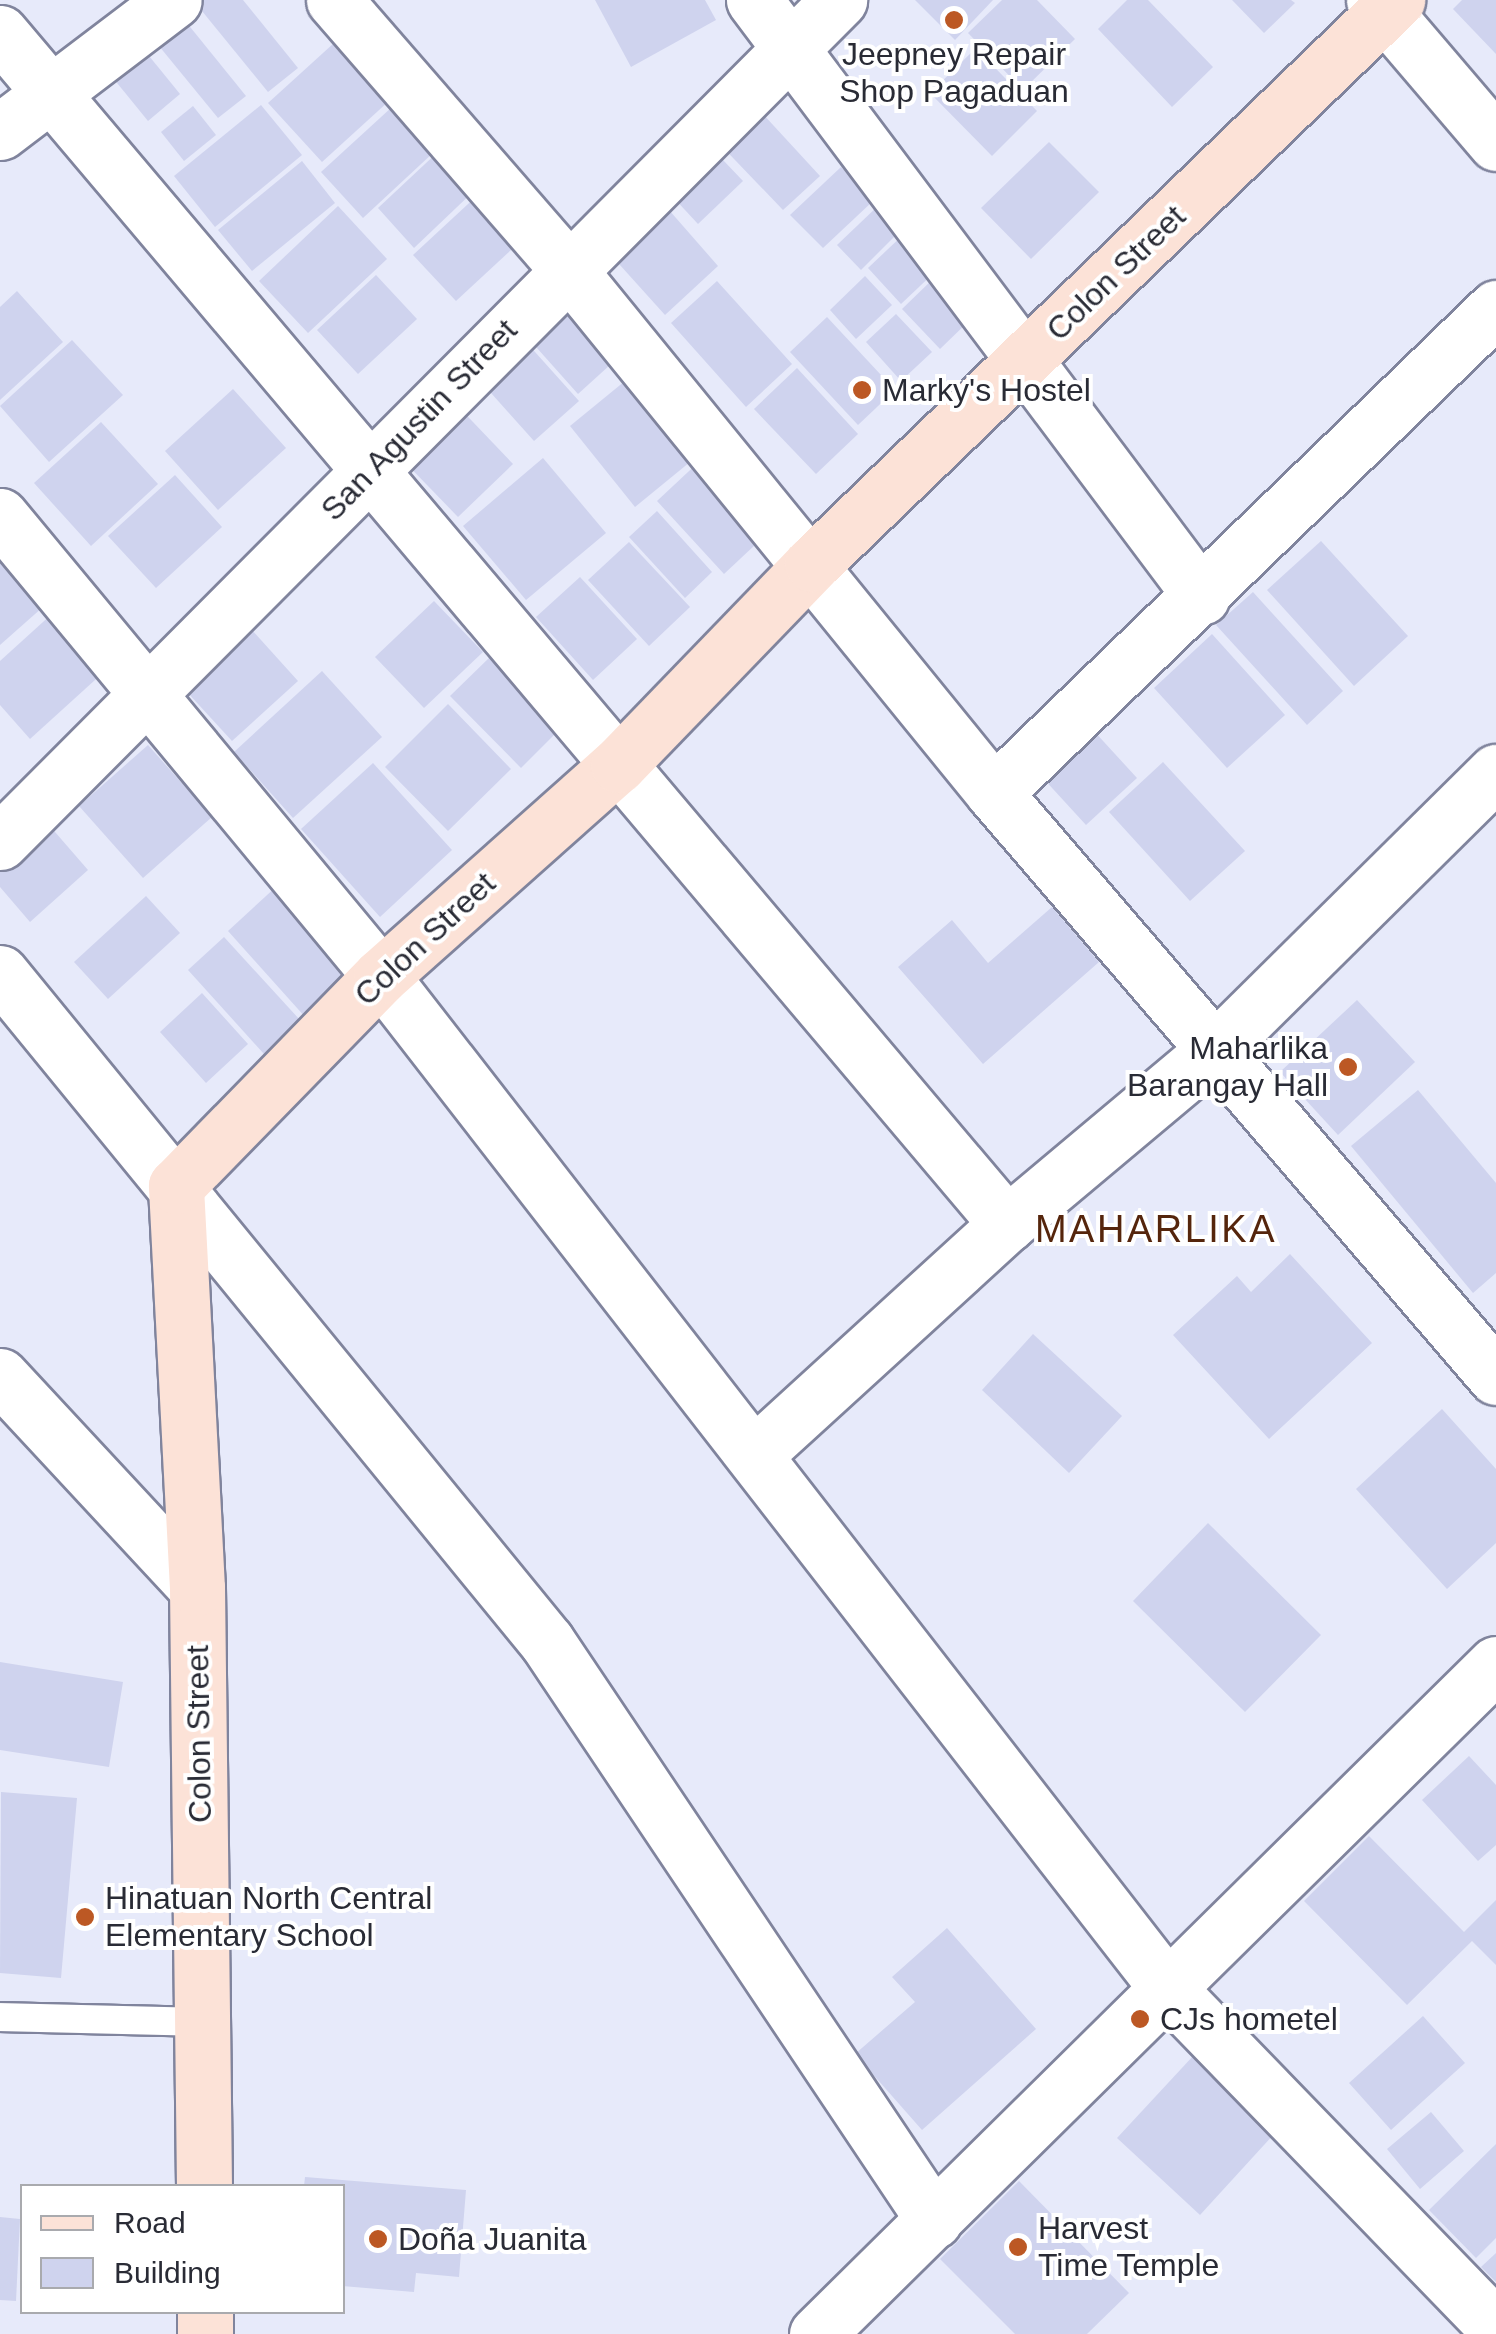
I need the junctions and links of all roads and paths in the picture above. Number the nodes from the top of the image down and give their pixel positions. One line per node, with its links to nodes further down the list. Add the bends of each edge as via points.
1 (174, 0): 8 (street)
2 (334, 0): 11 (street)
3 (754, 0): 7 (street)
4 (838, 0): 7 (street, San Agustin Street)
5 (1386, 4): 10 (street); 13 (main road, Colon Street)
6 (0, 32): 8 (street)
7 (787, 50): 11 (street, San Agustin Street); 13 (street)
8 (47, 99): 9 (street); 14 (street)
9 (0, 132)
10 (1496, 143)
11 (567, 268): 14 (street, San Agustin Street); 16 (street)
12 (1496, 308): 17 (street)
13 (1022, 363): 16 (main road, Colon Street); 17 (street)
14 (368, 473): 18 (street, San Agustin Street); 19 (street)
15 (0, 516): 18 (street)
16 (812, 564): 19 (main road, Colon Street); 21 (street)
17 (1202, 596): 21 (street)
18 (148, 691): 22 (street, San Agustin Street); 24 (street)
19 (618, 765): 24 (main road, Colon Street); 27 (street)
20 (1496, 772): 25 (street)
21 (994, 793): 25 (street)
22 (0, 842)
23 (0, 973): 26 (street)
24 (380, 976): 26 (main road, Colon Street); 30 (street)
25 (1218, 1047): 27 (street); 29 (street)
26 (176, 1186): 31 (main road, Colon Street); 37 (street, via 546,1642)
27 (1007, 1224): 30 (street)
28 (0, 1376): 31 (street)
29 (1496, 1377)
30 (755, 1454): 33 (street)
31 (197, 1588): 35 (main road, Colon Street)
32 (1496, 1664): 33 (street)
33 (1168, 1989): 37 (street); 38 (street)
34 (0, 2018): 35 (lane)
35 (202, 2022): 36 (main road, Colon Street)
36 (204, 2184)
37 (934, 2220): 39 (street)
38 (1496, 2327)
39 (817, 2334)

